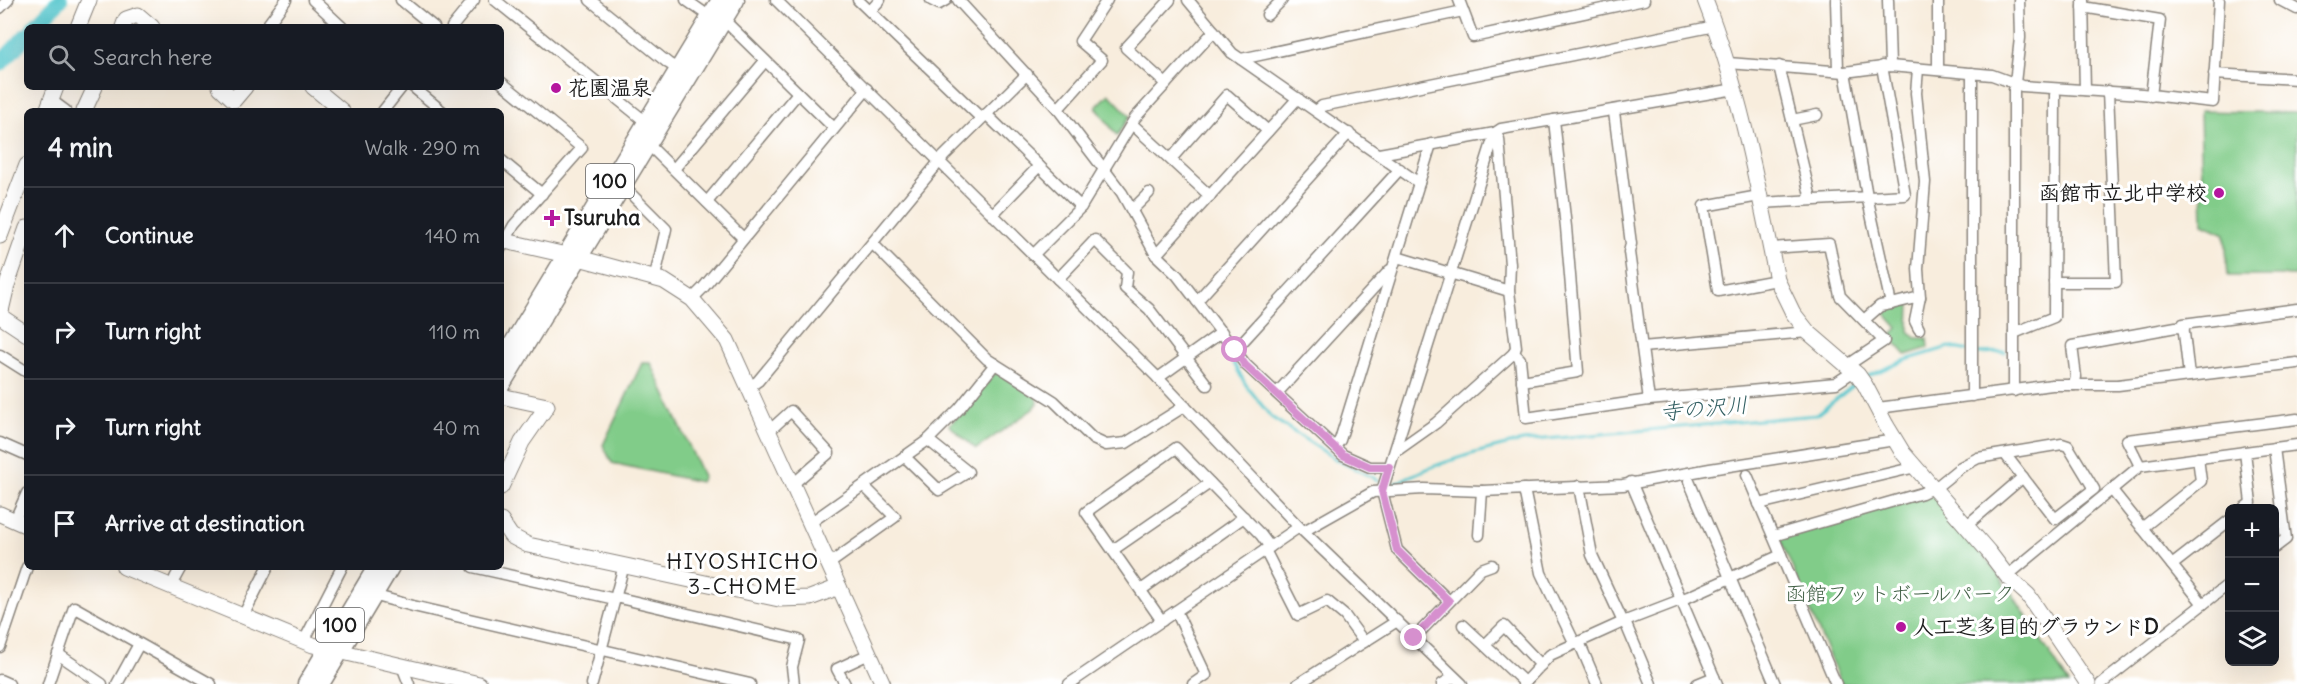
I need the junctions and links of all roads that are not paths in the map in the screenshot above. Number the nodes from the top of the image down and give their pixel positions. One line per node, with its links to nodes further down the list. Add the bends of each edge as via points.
1 (8, 0): 33 (street)
2 (89, 0): 39 (street)
3 (286, 0): 42 (street)
4 (313, 0): 43 (street)
5 (401, 0): 44 (street)
6 (474, 0): 45 (street)
7 (495, 0): 89 (street)
8 (590, 0): 53 (street)
9 (686, 0): 37 (street)
10 (720, 0): 37 (main road, 100)
11 (736, 0): 37 (main road, 100)
12 (776, 0): 64 (street)
13 (858, 0): 35 (street)
14 (880, 0): 35 (street)
15 (931, 0): 16 (street, via 939,4)
16 (946, 0)
17 (958, 0): 58 (street)
18 (1107, 0): 82 (street, via 1080,41 1102,60)
19 (1170, 0): 62 (street, via 1126,48)
20 (1188, 0): 47 (street)
21 (1282, 0): 38 (street)
22 (1459, 0): 36 (street)
23 (1644, 0): 31 (street)
24 (1705, 0): 46 (street)
25 (1836, 0): 56 (street)
26 (1888, 0): 52 (street)
27 (1938, 0): 55 (street)
28 (2019, 0): 63 (street, via 2020,38)
29 (2219, 0): 59 (street)
30 (2280, 0): 34 (street)
31 (1624, 2): 36 (street, via 1473,37)
32 (2083, 4): 72 (street); 76 (street, via 2160,20)
33 (0, 8)
34 (2297, 9)
35 (870, 10): 86 (street)
36 (1463, 11): 48 (street)
37 (708, 12): 49 (street); 53 (main road, 100); 127 (main road, 100)
38 (1267, 15)
39 (79, 24)
40 (124, 24): 41 (street, via 126,19 138,15)
41 (148, 24)
42 (268, 24)
43 (339, 24)
44 (430, 24)
45 (454, 24)
46 (1715, 26): 50 (street); 83 (street, via 1322,106)
47 (1214, 31): 48 (street); 62 (street)
48 (1240, 59): 77 (street)
49 (765, 61): 74 (street); 102 (street)
50 (1728, 63): 51 (street); 65 (street)
51 (1779, 66): 56 (street); 88 (street)
52 (1886, 66): 54 (street); 56 (street); 111 (street, via 1905,195)
53 (678, 69): 89 (main road, 100)
54 (1918, 69): 55 (street); 135 (street, via 1916,93 1925,182 1918,269)
55 (1938, 70): 57 (street)
56 (1842, 71): 111 (street)
57 (1972, 73): 63 (street, via 1992,75); 167 (street)
58 (1027, 74): 82 (street); 86 (street)
59 (2214, 74): 60 (street); 76 (street, via 2213,102)
60 (2297, 79)
61 (504, 84): 109 (street, via 582,148)
62 (1166, 84): 90 (street)
63 (2014, 87): 72 (street); 147 (street)
64 (867, 89): 91 (street); 100 (street)
65 (1735, 89): 84 (street); 113 (street)
66 (94, 90): 78 (street)
67 (223, 90): 68 (street, via 234,100)
68 (242, 90)
69 (317, 90): 79 (street)
70 (400, 90): 80 (street)
71 (416, 90): 81 (street)
72 (2085, 90): 73 (street)
73 (2108, 91): 76 (street); 133 (street, via 2116,282)
74 (798, 93): 91 (street); 114 (street)
75 (2055, 95): 133 (street)
76 (2151, 96)
77 (1298, 98): 83 (street); 92 (street)
78 (85, 108)
79 (338, 108)
80 (384, 108)
81 (438, 108)
82 (1058, 109): 103 (street)
83 (1316, 111): 93 (street)
84 (1614, 112): 87 (street); 148 (street)
85 (1817, 115): 88 (street)
86 (984, 116): 100 (street); 101 (street)
87 (1554, 120): 94 (street); 161 (street, via 1578,372)
88 (1792, 120): 112 (street)
89 (646, 122): 127 (main road, 100)
90 (1132, 124): 98 (street); 103 (street)
91 (834, 128): 120 (street)
92 (1268, 131): 98 (street, via 1227,95); 110 (street)
93 (1349, 133): 97 (street); 137 (street)
94 (1495, 133): 95 (street); 130 (street); 134 (street, via 1499,139)
95 (1431, 144): 97 (street); 106 (street)
96 (654, 150): 102 (street)
97 (1379, 154): 104 (street)
98 (1170, 159): 110 (street)
99 (504, 162): 109 (street)
100 (939, 163): 117 (street); 123 (street)
101 (1039, 166): 115 (street); 117 (street)
102 (674, 169): 114 (street)
103 (1104, 169): 115 (street); 116 (street)
104 (1400, 169): 106 (street); 149 (street)
105 (24, 173): 118 (street)
106 (1419, 183): 128 (street)
107 (629, 192): 129 (street, via 666,229)
108 (1149, 193): 116 (street)
109 (542, 194): 121 (street)
110 (1210, 196): 126 (street)
111 (1867, 196): 112 (street); 138 (street)
112 (1811, 199): 113 (street)
113 (1760, 200): 124 (street); 132 (street, via 1704,206 1718,291)
114 (707, 202): 120 (street)
115 (1081, 207): 125 (street)
116 (1132, 210): 126 (street)
117 (992, 215): 125 (street)
118 (0, 236)
119 (24, 237): 140 (street)
120 (743, 238): 136 (street)
121 (504, 240)
122 (504, 243): 127 (street)
123 (873, 244): 155 (street); 164 (street)
124 (1770, 248): 132 (street); 141 (street, via 1829,244 1840,296)
125 (1033, 255): 131 (street)
126 (1156, 255): 137 (street)
127 (573, 257): 136 (street, via 664,281); 152 (main road, 100); 160 (main road, 100)
128 (1395, 261): 130 (street); 166 (street); 178 (street)
129 (656, 272)
130 (1450, 273): 134 (street); 180 (street)
131 (1058, 279): 153 (street, via 1095,240 1127,272 1125,288 1149,309); 159 (street)
132 (1777, 280): 145 (street, via 1789,306)
133 (2054, 282): 147 (street, via 2054,317)
134 (1509, 291): 150 (street)
135 (1920, 297): 138 (street); 143 (street, via 1915,321)
136 (692, 299): 164 (street, via 727,340)
137 (1197, 301): 146 (street)
138 (1891, 304): 141 (street, via 1880,306)
139 (2297, 309): 142 (street, via 2183,324)
140 (0, 316): 144 (street)
141 (1864, 320): 157 (street, via 1884,341)
142 (2184, 328): 158 (street); 163 (street, via 2072,346)
143 (1919, 329)
144 (24, 332)
145 (1808, 332): 148 (street); 157 (street)
146 (1222, 333): 149 (street); 153 (street)
147 (2014, 333): 165 (street)
148 (1642, 347): 169 (street)
149 (1235, 350): 166 (street, via 1245,365)
150 (1514, 354): 161 (street, via 1520,359); 180 (street, via 1436,423)
151 (0, 355): 156 (street)
152 (504, 358)
153 (1188, 358): 159 (street); 162 (street)
154 (2297, 363): 158 (street)
155 (995, 364): 170 (street, via 1054,401 1087,435 1106,445 1133,441); 174 (street)
156 (24, 370)
157 (1856, 374): 169 (street, via 1836,382); 171 (street)
158 (2189, 376): 163 (street, via 2118,385)
159 (1158, 378): 170 (street)
160 (504, 381)
161 (1522, 381): 169 (street, via 1526,418)
162 (1208, 385)
163 (2074, 385): 165 (street)
164 (748, 388): 173 (street)
165 (2014, 391): 167 (street)
166 (1277, 393): 178 (street)
167 (1972, 396): 171 (street)
168 (504, 397): 191 (street, via 547,406 522,442)
169 (1649, 400)
170 (1185, 406): 213 (street)
171 (1878, 408): 175 (street)
172 (2297, 419): 186 (street, via 2127,440)
173 (768, 432): 195 (street); 195 (street, via 791,411 829,453)
174 (928, 440): 184 (street); 184 (street, via 968,472 939,490)
175 (1895, 440): 188 (street); 193 (street)
176 (0, 443): 182 (street)
177 (2297, 445): 179 (street)
178 (1335, 447): 187 (street, via 1370,467)
179 (2274, 448): 181 (street); 216 (street, via 2286,539)
180 (1395, 452): 187 (street)
181 (2245, 452): 185 (street); 204 (street)
182 (24, 454)
183 (2005, 454): 190 (street); 190 (street, via 2065,444 2094,489 2055,519); 198 (street, via 1978,458)
184 (905, 457): 196 (street)
185 (2198, 458): 186 (street); 212 (street, via 2201,481)
186 (2140, 466): 200 (street)
187 (1389, 467): 201 (street)
188 (1916, 467): 198 (street); 203 (street)
189 (1747, 475): 203 (street)
190 (2023, 477): 210 (street)
191 (504, 481)
192 (1689, 481): 234 (street)
193 (1631, 482): 197 (street); 240 (street)
194 (1210, 483): 206 (street); 218 (street); 218 (street, via 1176,448 1086,512)
195 (793, 484): 208 (street)
196 (864, 486): 208 (street); 220 (street, via 895,517)
197 (1579, 486): 199 (street); 247 (street, via 1593,555)
198 (1933, 488): 210 (street); 215 (street)
199 (1524, 489): 202 (street); 252 (street, via 1541,573)
200 (2112, 490): 212 (street); 232 (street)
201 (1382, 491): 202 (street); 213 (street); 241 (street, via 1397,550)
202 (1482, 491): 214 (street)
203 (1759, 504): 215 (street)
204 (2250, 504)
205 (0, 514): 207 (street)
206 (1244, 518): 217 (street); 237 (street)
207 (23, 519)
208 (810, 522): 220 (street)
209 (2225, 523): 223 (street)
210 (1966, 525): 232 (street)
211 (504, 526): 221 (street, via 511,536 528,545)
212 (2142, 528): 223 (street)
213 (1301, 529): 217 (street); 246 (street)
214 (1479, 535)
215 (1773, 536): 219 (street)
216 (2279, 544)
217 (1268, 548): 243 (street); 251 (street, via 1298,615 1328,601)
218 (1113, 550): 237 (street)
219 (1781, 555): 234 (street); 288 (street)
220 (829, 564): 236 (street)
221 (624, 565): 236 (street, via 779,599 810,598); 239 (street)
222 (1492, 565): 241 (street, via 1481,569)
223 (2172, 565): 242 (street)
224 (26, 570): 255 (street)
225 (131, 570): 244 (street)
226 (179, 570): 233 (street)
227 (266, 570): 244 (street)
228 (340, 570): 250 (street)
229 (374, 570): 257 (main road, 100)
230 (389, 570): 238 (main road, 100)
231 (487, 570): 239 (street)
232 (2007, 576): 289 (street, via 2028,595)
233 (175, 578)
234 (1731, 578): 240 (street); 287 (street)
235 (2225, 586): 242 (street)
236 (839, 587): 259 (street)
237 (1141, 590): 245 (street)
238 (373, 595): 256 (street); 257 (main road, 100)
239 (615, 598): 256 (street); 277 (street, via 799,640 792,667)
240 (1681, 599): 247 (street); 264 (street)
241 (1449, 601): 249 (street)
242 (2203, 604): 290 (street)
243 (1176, 611): 245 (street); 281 (street, via 1206,675)
244 (243, 616): 250 (street)
245 (1162, 621): 280 (street)
246 (1397, 621): 249 (street); 251 (street)
247 (1624, 622): 252 (street); 285 (street)
248 (1463, 625): 254 (street)
249 (1414, 638): 263 (street)
250 (304, 641): 257 (street)
251 (1364, 642): 282 (street)
252 (1577, 643): 260 (street, via 1550,655); 284 (street)
253 (139, 644): 258 (street, via 74,607); 269 (street); 270 (street)
254 (1485, 645): 260 (street, via 1504,626); 265 (street)
255 (0, 646)
256 (602, 649): 275 (street); 276 (street)
257 (334, 650): 261 (street); 271 (main road, 100); 272 (main road, 100)
258 (58, 654): 267 (street); 268 (street)
259 (869, 654): 278 (street, via 837,669); 279 (street)
260 (1541, 665): 265 (street)
261 (402, 666): 273 (street); 274 (street)
262 (0, 680): 266 (street)
263 (1458, 680): 283 (street)
264 (1715, 681): 286 (street)
265 (1524, 683)
266 (9, 684)
267 (48, 684)
268 (102, 684)
269 (117, 684)
270 (211, 684)
271 (306, 684)
272 (321, 684)
273 (409, 684)
274 (479, 684)
275 (592, 684)
276 (750, 684)
277 (794, 684)
278 (844, 684)
279 (882, 684)
280 (1069, 684)
281 (1193, 684)
282 (1299, 684)
283 (1442, 684)
284 (1597, 684)
285 (1651, 684)
286 (1697, 684)
287 (1775, 684)
288 (1836, 684)
289 (2088, 684)
290 (2101, 684)

